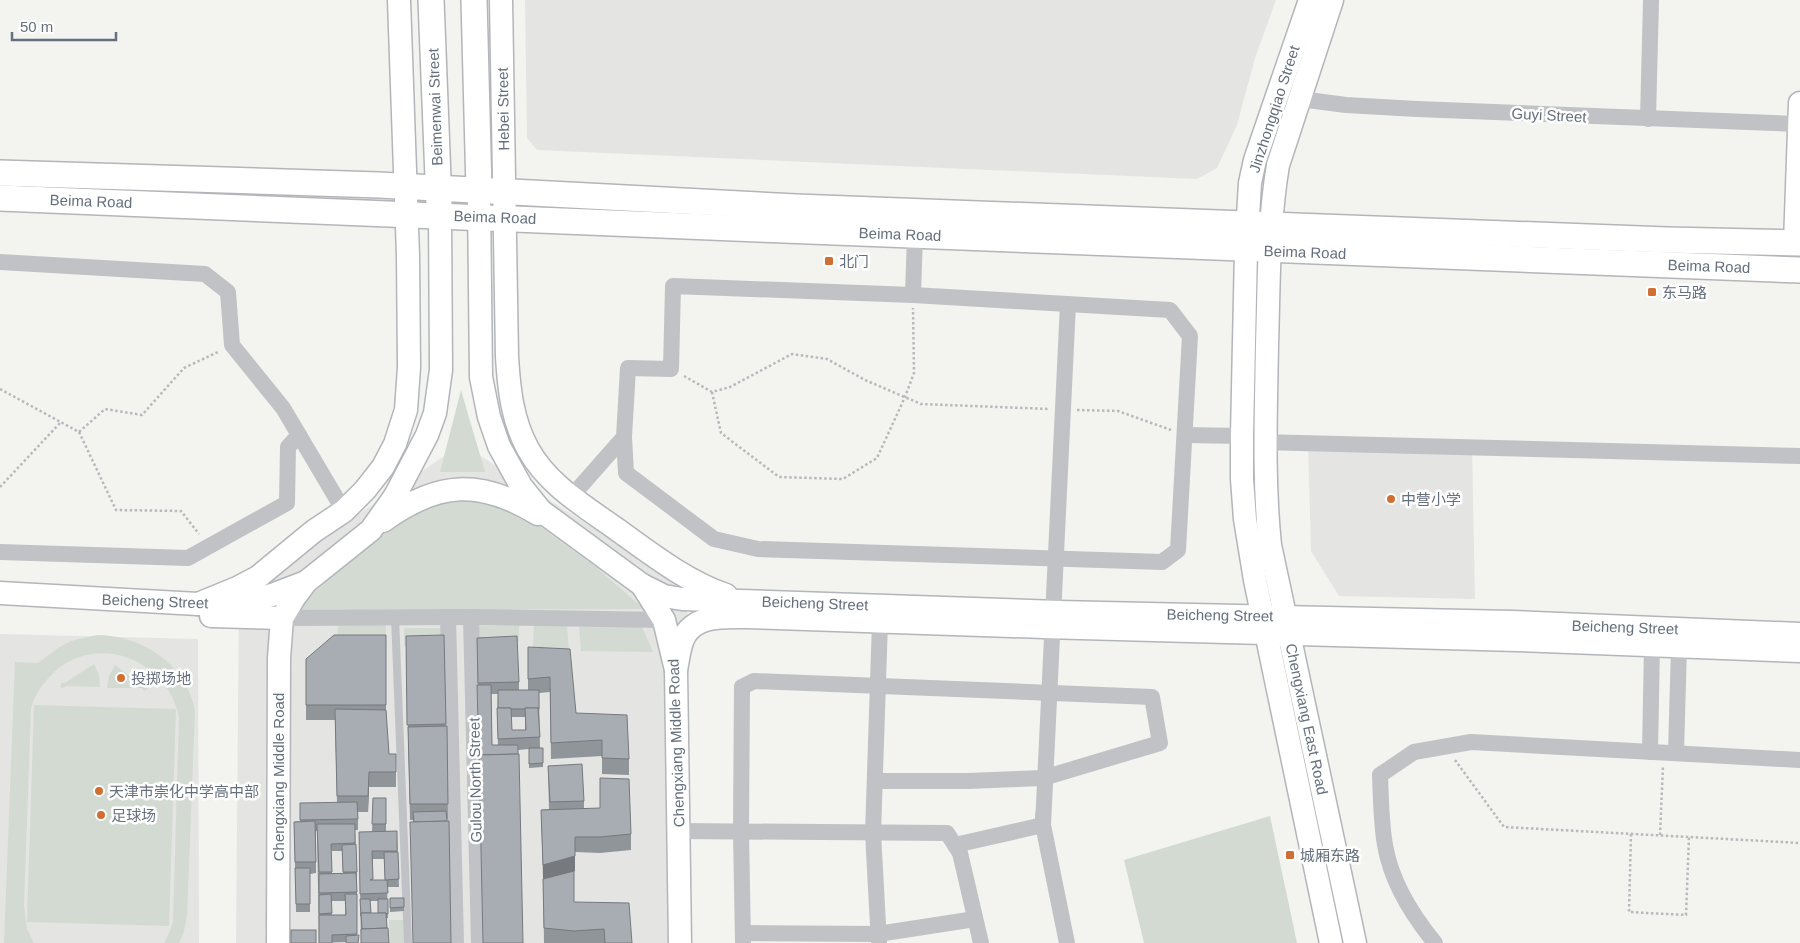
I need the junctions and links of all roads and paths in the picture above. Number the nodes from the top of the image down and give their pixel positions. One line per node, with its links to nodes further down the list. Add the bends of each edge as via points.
1 (399, 0): 12 (street)
2 (431, 0): 13 (main road, Beimenwai Street)
3 (474, 0): 14 (main road)
4 (501, 0): 15 (street, Hebei Street)
5 (1310, 0): 22 (street, Jinzhongqiao Street, via 1250,182)
6 (1332, 0): 8 (street, Jinzhongqiao Street)
7 (1651, 0): 10 (street)
8 (1300, 99): 10 (street, Guyi Street, via 1346,105); 22 (street, Jinzhongqiao Street)
9 (1799, 114): 10 (street, Guyi Street); 25 (street)
10 (1648, 119)
11 (0, 172): 12 (main road, Beima Road)
12 (406, 186): 13 (main road, Beima Road); 17 (street)
13 (439, 188): 14 (main road, Beima Road); 19 (main road, Beimenwai Street)
14 (478, 190): 15 (main road, Beima Road); 20 (street, Chengxiang Middle Road)
15 (505, 191): 18 (main road, Beima Road, via 796,207); 21 (street, Hebei Street)
16 (0, 198): 17 (main road, Beima Road)
17 (406, 213): 19 (main road, Beima Road); 47 (street, via 410,367 406,410 395,444 383,467)
18 (990, 213): 22 (main road, Beima Road); 24 (main road)
19 (440, 214): 20 (main road, Beima Road); 48 (street, Chengxiang Middle Road, via 441,370 435,413 409,472)
20 (479, 216): 21 (main road, Beima Road); 49 (street, Chengxiang Middle Road, via 480,360 489,417 499,446 521,486 541,511)
21 (505, 217): 23 (main road, Beima Road); 46 (street, Hebei Street, via 507,357 512,410 533,457 548,476)
22 (1259, 225): 25 (main road, Beima Road); 26 (street, Chengxiang East Road)
23 (915, 235): 24 (main road, Beima Road); 29 (street)
24 (990, 238): 26 (main road, Beima Road)
25 (1797, 243)
26 (1258, 251): 28 (main road, Beima Road); 41 (street, Chengxiang East Road); 43 (street, Chengxiang East Road)
27 (0, 262): 31 (street, via 205,274 228,292)
28 (1800, 270)
29 (913, 295): 30 (street); 32 (street, via 673,286); 35 (path, via 914,373)
30 (1068, 304): 36 (street); 40 (street, via 1170,310 1190,336)
31 (232, 345): 38 (path, via 184,368 142,415 105,408); 39 (street, via 283,408)
32 (671, 369): 34 (path); 42 (street, via 628,368)
33 (0, 389): 37 (path)
34 (712, 392): 35 (path, via 730,387 792,354 826,359); 35 (path, via 721,433 779,477 843,479 877,458)
35 (904, 397): 36 (path, via 921,404)
36 (1063, 409): 40 (path, via 1118,411); 52 (street)
37 (60, 423): 38 (path); 45 (path)
38 (78, 432): 50 (path, via 116,510 182,510)
39 (299, 435): 47 (street); 50 (street, via 288,448 287,503)
40 (1185, 435): 41 (street); 52 (street, via 1178,550 1162,562)
41 (1242, 436): 66 (street, Chengxiang East Road, via 1246,528 1254,572)
42 (624, 437): 46 (street); 52 (street, via 626,473 714,539 758,549)
43 (1265, 442): 44 (street); 66 (street, Chengxiang East Road, via 1264,478)
44 (1800, 456)
45 (0, 487)
46 (571, 496): 56 (street, Hebei Street, via 692,580)
47 (344, 511): 57 (street, via 258,577)
48 (370, 530): 49 (street, Chengxiang Middle Road, via 423,497 469,489 507,497); 53 (street, Chengxiang Middle Road)
49 (565, 530): 54 (street, Chengxiang Middle Road)
50 (208, 547): 51 (street, via 188,558)
51 (0, 552)
52 (1057, 559): 64 (street)
53 (306, 582): 57 (street, Beicheng Street, via 253,600); 61 (street, Chengxiang Middle Road)
54 (642, 585): 56 (street, Beicheng Street, via 664,596 682,599); 63 (street, Chengxiang Middle Road)
55 (0, 593): 57 (street, Beicheng Street)
56 (746, 600): 64 (street, Beicheng Street)
57 (198, 604)
58 (0, 606): 61 (street, Beicheng Street)
59 (448, 617): 60 (street); 62 (street); 93 (street, Gulou North Street)
60 (471, 617): 63 (street); 94 (street, Gulou North Street)
61 (282, 618): 62 (street); 91 (street, Chengxiang Middle Road, via 278,658)
62 (395, 618): 92 (lane)
63 (664, 620): 71 (street, Chengxiang Middle Road)
64 (1052, 620): 65 (street, Beicheng Street); 66 (street, Beicheng Street); 73 (street)
65 (880, 622): 71 (street, Beicheng Street, via 747,617 707,619 684,637); 72 (street)
66 (1276, 624): 67 (street, Beicheng Street, via 1512,622); 68 (street, Beicheng Street); 98 (street, Chengxiang East Road); 99 (street, Chengxiang East Road)
67 (1800, 634)
68 (1652, 646): 69 (street, Beicheng Street); 75 (street)
69 (1680, 647): 70 (street, Beicheng Street); 75 (street)
70 (1800, 651)
71 (676, 670): 80 (street, Chengxiang Middle Road)
72 (878, 685): 73 (street); 78 (street); 81 (street, via 754,681 742,688)
73 (1046, 692): 77 (street); 77 (street, via 1152,697 1160,743)
74 (1445, 746): 75 (street, via 1471,742); 83 (path, via 1504,827); 100 (street, via 1414,752 1380,776 1385,845 1394,877 1418,922)
75 (1663, 752): 76 (street); 84 (path)
76 (1800, 760)
77 (1044, 778): 78 (street); 79 (street)
78 (875, 781): 82 (street)
79 (1043, 825): 87 (street); 97 (street)
80 (678, 831): 81 (street); 95 (street, Chengxiang Middle Road)
81 (741, 831): 82 (street); 89 (street)
82 (873, 833): 87 (street, via 947,833); 90 (street)
83 (1631, 834): 84 (path); 85 (path, via 1629,912 1686,915)
84 (1660, 835): 85 (path)
85 (1689, 837): 86 (path)
86 (1800, 843)
87 (955, 845): 88 (street, via 960,853)
88 (975, 919): 90 (street); 96 (street)
89 (743, 938): 90 (street)
90 (879, 938)
91 (278, 943)
92 (408, 943)
93 (456, 943)
94 (479, 943)
95 (680, 943)
96 (981, 943)
97 (1067, 943)
98 (1331, 943)
99 (1355, 943)
100 (1436, 943)

